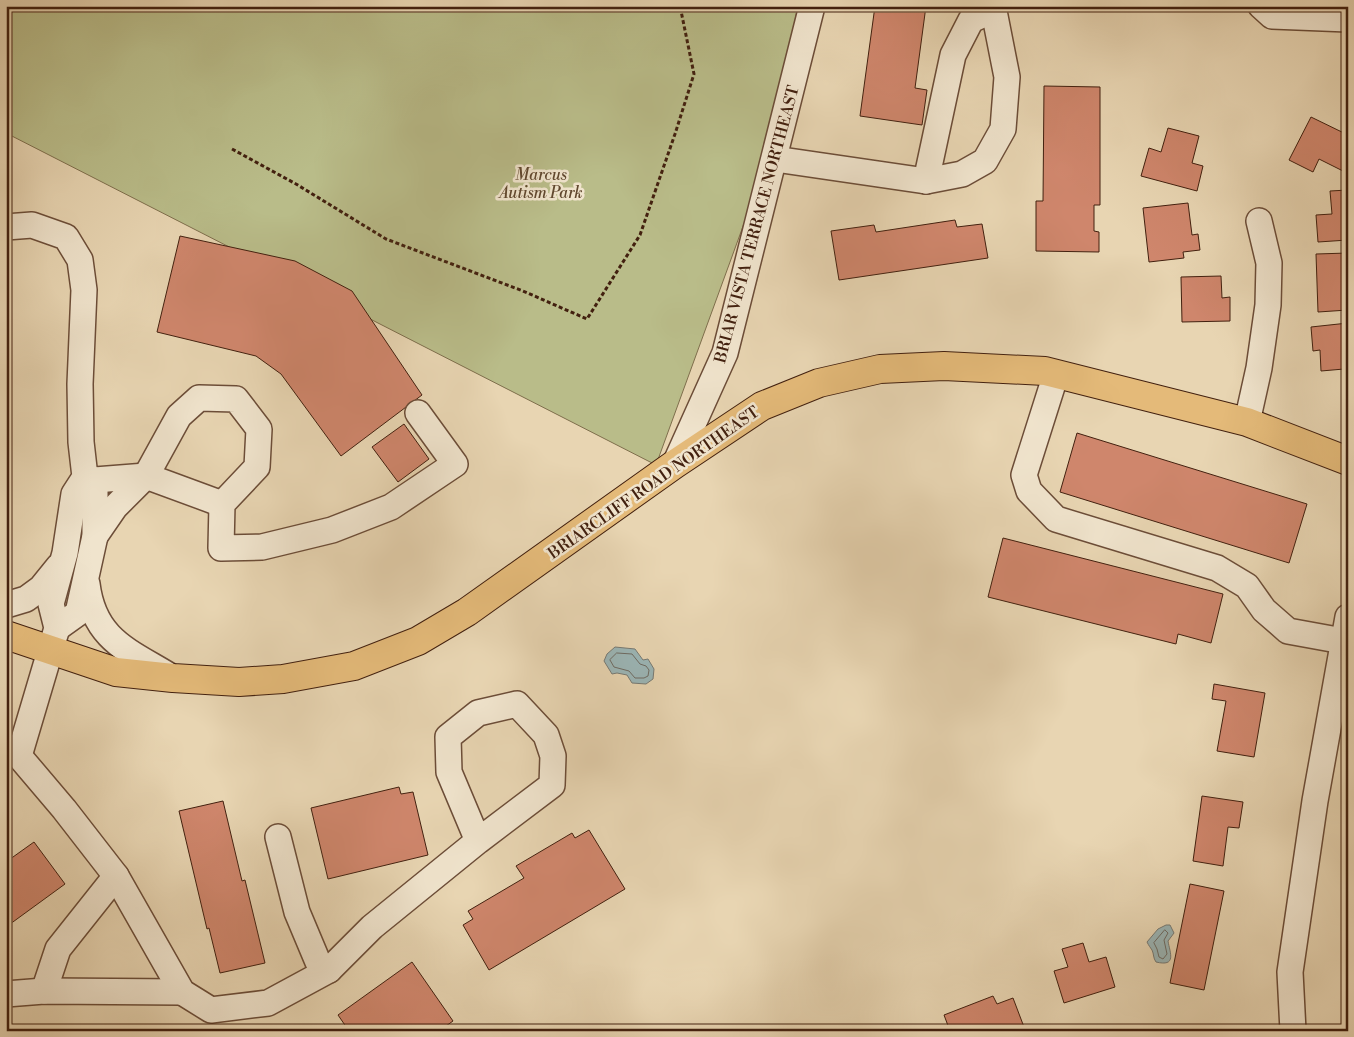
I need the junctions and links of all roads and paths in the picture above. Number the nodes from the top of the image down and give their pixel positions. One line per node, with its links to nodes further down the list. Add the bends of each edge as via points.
1 (680, 6): 6 (path, via 694,74 640,235 587,319 386,239)
2 (812, 6): 7 (street, BRIAR VISTA TERRACE NORTHEAST)
3 (1261, 6): 5 (street, via 1272,16)
4 (993, 8): 8 (street, via 971,20 953,55); 8 (street, via 1007,76 1003,129 985,161 962,174)
5 (1348, 19)
6 (232, 149)
7 (775, 159): 8 (street); 15 (street, BRIAR VISTA TERRACE NORTHEAST, via 725,353)
8 (926, 181)
9 (1258, 221): 13 (street, via 1269,263 1268,305)
10 (6, 227): 17 (street, via 32,225 66,237 80,260 84,290 81,442)
11 (1056, 374): 13 (main road, BRIARCLIFF ROAD NORTHEAST); 15 (main road, BRIARCLIFF ROAD NORTHEAST, via 944,366 880,369 854,375 819,384 762,406); 23 (street, via 1024,475 1029,491 1056,519 1217,568 1247,586 1264,610 1288,631)
12 (418, 413): 18 (street, via 455,464 391,507 332,530 262,547 220,548)
13 (1247, 422): 14 (main road, BRIARCLIFF ROAD NORTHEAST)
14 (1348, 460)
15 (675, 464): 26 (main road, BRIARCLIFF ROAD NORTHEAST, via 467,612 418,641 354,666 283,679 238,682)
16 (146, 476): 17 (street); 18 (street); 18 (street, via 179,416 199,398 236,399 259,429 258,467); 19 (street, via 115,508)
17 (90, 478): 19 (street); 20 (street, via 74,494)
18 (222, 504)
19 (95, 536): 21 (street)
20 (63, 558): 22 (street, via 41,588 26,599); 25 (street, via 51,604)
21 (86, 575): 25 (street, via 78,613); 26 (street, via 95,617 112,639 126,651)
22 (6, 605)
23 (1345, 629): 35 (street, via 1290,972)
24 (6, 635): 25 (main road, BRIARCLIFF ROAD NORTHEAST)
25 (54, 640): 26 (main road, BRIARCLIFF ROAD NORTHEAST, via 116,672); 27 (street)
26 (173, 678)
27 (13, 753): 30 (street, via 64,809)
28 (278, 837): 31 (street, via 297,912 318,962)
29 (478, 841): 29 (street, via 552,786 553,756 546,735 517,704 478,713 448,737 449,772); 31 (street, via 372,927)
30 (116, 876): 32 (street, via 58,949); 33 (street)
31 (329, 970): 33 (street, via 268,1003 211,1010)
32 (44, 991): 33 (street); 34 (street)
33 (182, 992)
34 (6, 994)
35 (1293, 1031)

